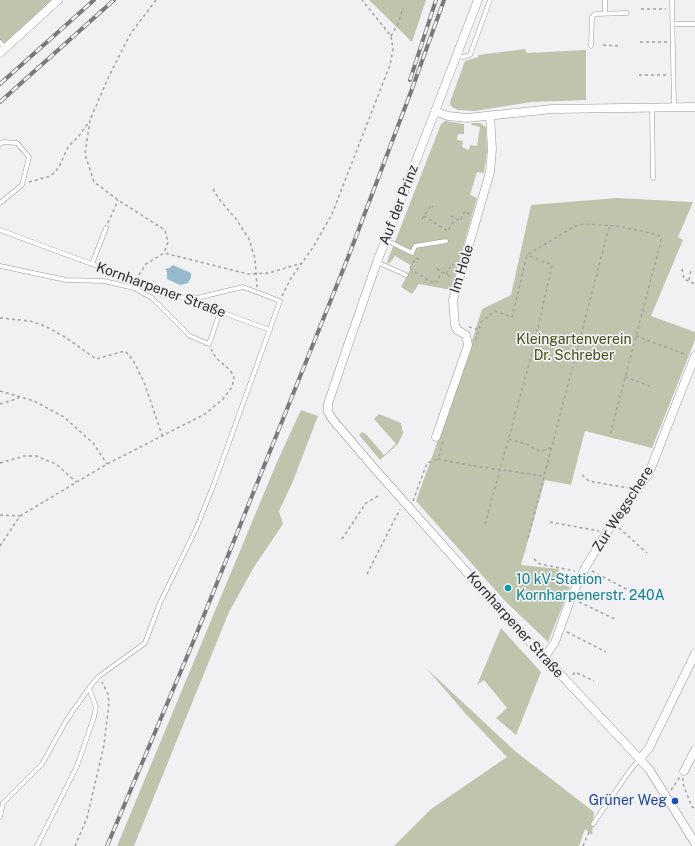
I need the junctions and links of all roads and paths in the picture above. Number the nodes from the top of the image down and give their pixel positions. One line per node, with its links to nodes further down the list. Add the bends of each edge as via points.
1 (58, 0): 21 (street)
2 (156, 0): 30 (path, via 132,34 109,76)
3 (362, 0): 15 (path)
4 (478, 0): 22 (street, Auf der Prinz)
5 (490, 0): 22 (lane, via 470,55)
6 (605, 0): 11 (lane)
7 (672, 0): 10 (lane)
8 (403, 8): 15 (path)
9 (641, 9): 10 (path)
10 (672, 9): 17 (lane)
11 (605, 13): 12 (lane); 19 (lane, via 592,17)
12 (628, 13)
13 (676, 24): 14 (lane)
14 (695, 24)
15 (391, 36): 52 (path, via 393,50 390,65 348,176 332,214)
16 (640, 42): 17 (path)
17 (673, 42): 24 (lane)
18 (603, 45): 20 (path)
19 (591, 46)
20 (619, 46)
21 (2, 48)
22 (456, 55): 28 (street, Auf der Prinz)
23 (639, 75): 24 (path)
24 (673, 75): 26 (lane)
25 (652, 107): 26 (street); 29 (street, via 552,109); 32 (lane)
26 (674, 107): 27 (street)
27 (695, 107)
28 (435, 111): 29 (street, via 458,117); 46 (street, Auf der Prinz)
29 (490, 116): 40 (street, Im Hole, via 491,162)
30 (90, 120): 33 (path, via 68,147 59,167 51,176); 35 (path, via 85,154 94,182)
31 (0, 144): 33 (lane, via 17,144 29,158)
32 (653, 178)
33 (22, 185): 36 (lane)
34 (213, 189): 61 (path, via 249,238)
35 (118, 200): 44 (path); 48 (path, via 165,230 168,242)
36 (0, 203)
37 (433, 207): 38 (path, via 431,205)
38 (424, 216): 41 (path); 42 (path, via 448,231)
39 (451, 216): 42 (path)
40 (477, 218): 42 (path, via 465,211 460,221); 87 (street, Im Hole, via 453,300 455,325 457,330 466,335 468,345)
41 (422, 219)
42 (456, 219)
43 (609, 227): 49 (path, via 585,224 575,226); 75 (path, via 618,226 661,236); 89 (path)
44 (106, 228): 53 (lane)
45 (0, 230): 53 (lane, Kornharpener Straße)
46 (386, 240): 47 (lane, via 412,252 415,246); 51 (street, Auf der Prinz)
47 (446, 241)
48 (164, 253): 61 (path); 64 (path, via 146,264)
49 (527, 255): 74 (path, via 512,317 495,311 481,322); 88 (path, via 552,265)
50 (420, 260): 60 (path, via 416,258 410,269 434,284)
51 (377, 262): 62 (lane); 84 (street, Auf der Prinz, via 328,404)
52 (302, 263): 61 (path); 69 (path, via 291,278)
53 (92, 264): 64 (lane, Kornharpener Straße)
54 (0, 266): 76 (lane, via 66,280 104,281 134,288 152,298 190,336)
55 (682, 268): 65 (path, via 684,279)
56 (166, 269): 59 (path)
57 (437, 269): 60 (path)
58 (691, 270): 65 (path)
59 (173, 272)
60 (442, 272): 63 (path)
61 (257, 274): 67 (path)
62 (406, 275)
63 (452, 278)
64 (137, 281): 68 (lane, Kornharpener Straße)
65 (689, 281): 66 (path)
66 (695, 284)
67 (258, 292): 68 (lane, via 243,287); 69 (lane)
68 (188, 300): 70 (lane, Kornharpener Straße)
69 (280, 301): 73 (lane)
70 (220, 312): 73 (lane, Kornharpener Straße); 76 (lane)
71 (0, 318): 85 (path, via 30,321 45,326 96,359 125,351 134,360 139,371)
72 (468, 327): 74 (path)
73 (270, 330): 120 (lane, via 196,529 160,603 145,643)
74 (479, 330): 77 (path)
75 (636, 336): 78 (path); 79 (path)
76 (209, 344): 85 (path, via 216,358 234,377 232,387 223,399 205,414)
77 (474, 344)
78 (695, 357): 97 (street, Zur Wegschere, via 658,451)
79 (626, 377): 80 (path); 86 (path)
80 (650, 386)
81 (0, 391): 82 (path)
82 (20, 398): 83 (path); 92 (path, via 50,408 64,417 93,443)
83 (0, 404)
84 (328, 412): 99 (street, Kornharpener Straße)
85 (162, 435): 92 (path)
86 (610, 435)
87 (440, 438): 90 (path)
88 (509, 439): 89 (path, via 541,451); 93 (path)
89 (551, 448): 95 (path)
90 (438, 459): 93 (path); 99 (path, via 427,463 413,501)
91 (0, 463): 96 (path, via 24,456 36,456 56,464)
92 (107, 464): 96 (path)
93 (501, 470): 95 (path); 104 (path)
94 (582, 475): 97 (path, via 589,481)
95 (543, 476): 106 (path)
96 (76, 482): 101 (path)
97 (638, 490): 103 (street, Zur Wegschere)
98 (380, 495): 107 (path, via 366,503)
99 (406, 504): 112 (path); 119 (street, Kornharpener Straße)
100 (0, 515): 101 (path)
101 (20, 516): 108 (path)
102 (550, 522): 105 (path)
103 (613, 523): 105 (street, Zur Wegschere); 109 (path)
104 (485, 524)
105 (607, 532): 111 (street, Zur Wegschere)
106 (528, 538)
107 (342, 539)
108 (0, 546)
109 (647, 553)
110 (534, 559): 111 (path, via 540,564)
111 (584, 570): 113 (path); 114 (street, Zur Wegschere)
112 (367, 574)
113 (630, 591)
114 (571, 598): 115 (path); 116 (street, Zur Wegschere)
115 (617, 620)
116 (560, 629): 117 (path); 119 (street, Zur Wegschere)
117 (606, 652)
118 (695, 654): 125 (street, via 649,748)
119 (544, 658): 122 (street, Kornharpener Straße)
120 (98, 677): 123 (lane); 133 (path, via 108,694 108,712 97,781 87,818)
121 (594, 681): 122 (path, via 575,672)
122 (569, 684): 125 (street, Kornharpener Straße)
123 (89, 688): 129 (lane, via 66,721 42,764 3,803); 132 (lane, via 96,707 94,717 77,766)
124 (695, 750): 126 (street)
125 (640, 759): 127 (street, Kornharpener Straße); 130 (lane)
126 (684, 771): 127 (path); 128 (path, via 683,784 692,807)
127 (666, 796): 131 (street, Kornharpener Straße)
128 (695, 808)
129 (0, 818)
130 (593, 824): 134 (path)
131 (695, 843)
132 (37, 846)
133 (75, 846)
134 (583, 846)

